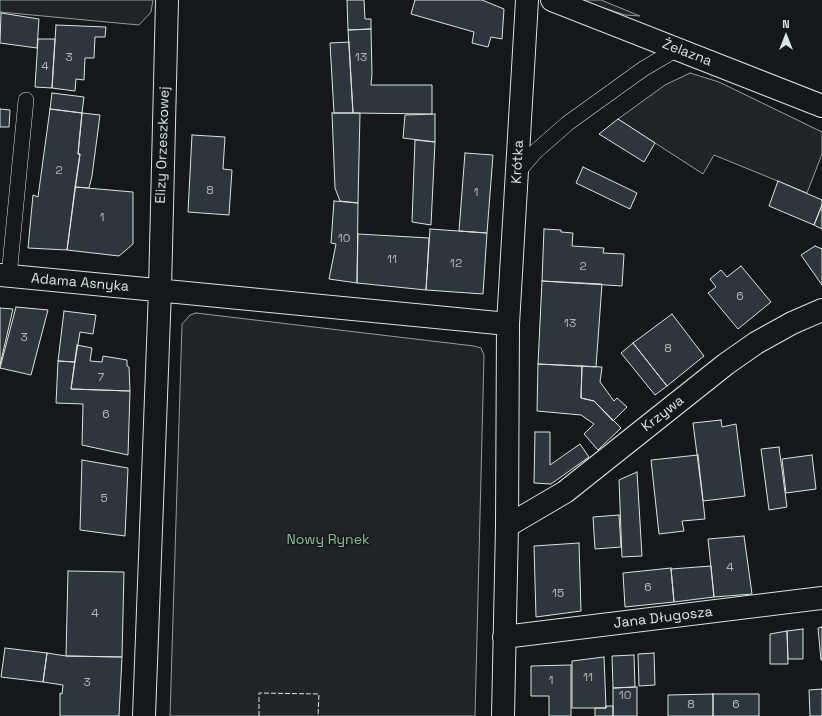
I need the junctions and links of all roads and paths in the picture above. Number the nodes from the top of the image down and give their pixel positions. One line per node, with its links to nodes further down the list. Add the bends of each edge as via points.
1 (168, 0): 9 (street, Elizy Orzeszkowej)
2 (527, 0): 7 (street, Krótka)
3 (552, 0): 4 (street, Żelazna)
4 (677, 49): 6 (street, Żelazna); 7 (lane, via 642,69 568,123 535,152)
5 (26, 100): 8 (lane)
6 (822, 106)
7 (517, 174): 11 (street, Krótka)
8 (5, 276): 9 (street, Adama Asnyka)
9 (160, 290): 11 (street); 15 (street)
10 (822, 310): 12 (street, Krzywa, via 756,343 565,492)
11 (508, 324): 12 (street)
12 (507, 526): 14 (street)
13 (822, 598): 14 (street, Jana Długosza)
14 (504, 637): 16 (street)
15 (144, 716)
16 (503, 716)

